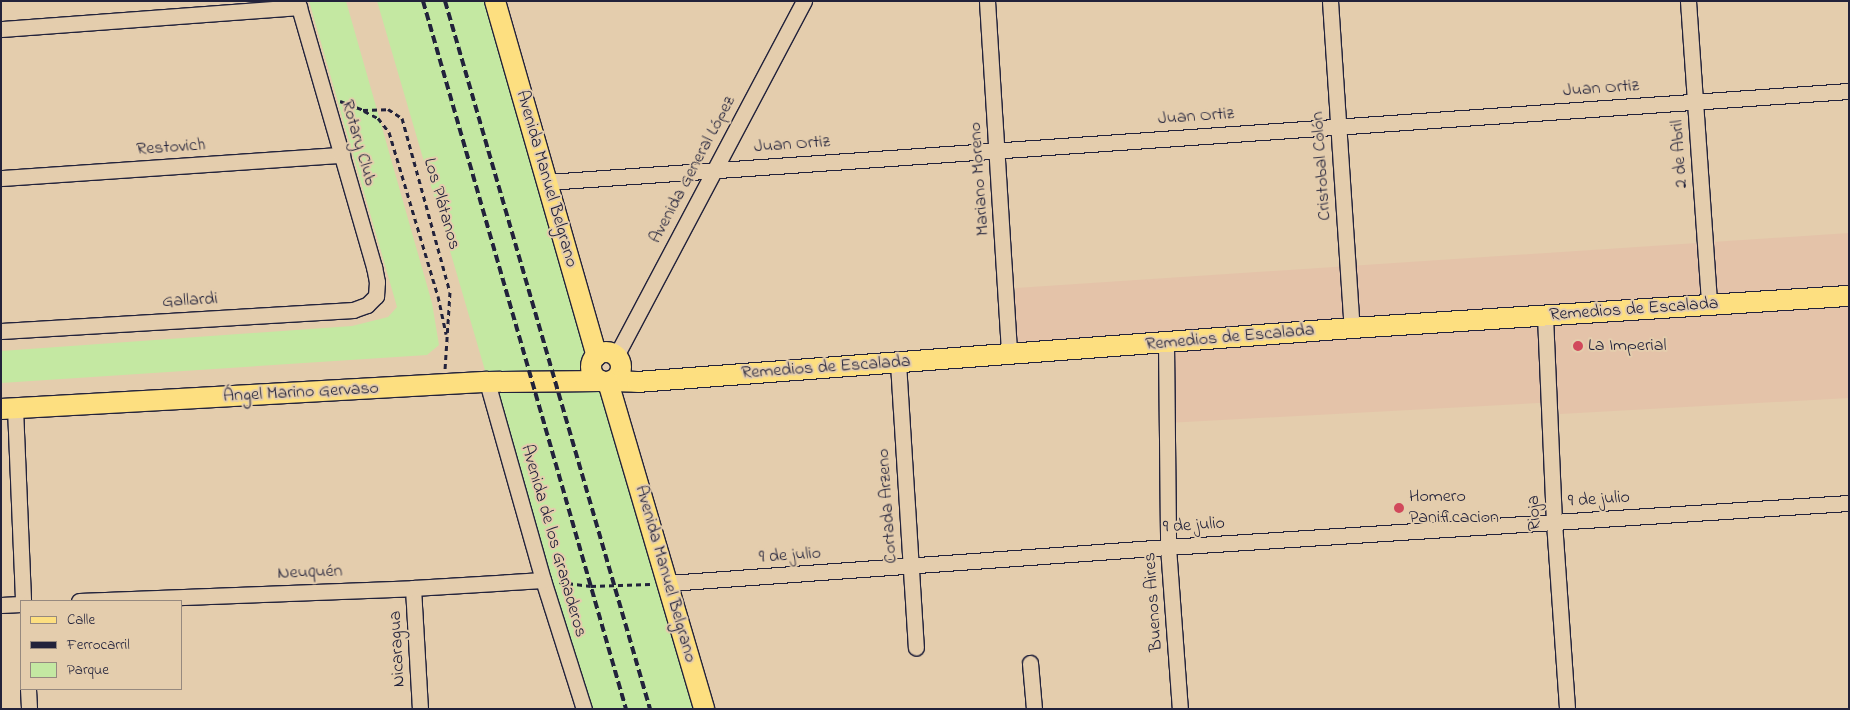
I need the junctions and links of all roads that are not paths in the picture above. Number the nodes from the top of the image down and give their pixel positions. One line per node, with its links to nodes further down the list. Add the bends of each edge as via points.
1 (495, 1): 15 (main road, Avenida Manuel Belgrano)
2 (804, 1): 13 (street, Avenida General López)
3 (987, 1): 11 (street, Mariano Moreno)
4 (1330, 1): 10 (street, Cristobal Colón)
5 (1688, 1): 9 (street, 2 de Abril)
6 (298, 4): 7 (street); 12 (street, Rotary Club)
7 (1, 30)
8 (1849, 91): 9 (street, Juan Ortiz)
9 (1695, 102): 10 (street, Juan Ortiz); 18 (street, 2 de Abril)
10 (1338, 126): 11 (street, Juan Ortiz); 20 (street, Cristobal Colón)
11 (996, 150): 13 (street, Juan Ortiz); 23 (street, Mariano Moreno)
12 (342, 155): 14 (street, Restovich); 16 (street, Rotary Club, via 377,282)
13 (714, 169): 15 (street, Juan Ortiz); 24 (street, Avenida General López)
14 (1, 178)
15 (547, 182): 24 (main road, Avenida Manuel Belgrano)
16 (376, 296): 21 (street, Gallardi, via 367,305 353,310)
17 (1849, 296): 18 (main road, Remedios de Escalada)
18 (1709, 305): 19 (main road, Remedios de Escalada)
19 (1545, 316): 20 (main road, Remedios de Escalada); 30 (street, Rioja)
20 (1352, 328): 22 (main road, Remedios de Escalada)
21 (1, 331)
22 (1166, 343): 23 (main road, Remedios de Escalada); 31 (street, Buenos Aires)
23 (1010, 354): 25 (main road, Remedios de Escalada)
24 (606, 356): 26 (main road, Avenida Manuel Belgrano, via 593,360 591,370 596,378)
25 (898, 363): 26 (main road, Remedios de Escalada, via 637,382); 32 (street, Cortada Arzeno)
26 (607, 381): 27 (main road, Ángel Marino Gervaso); 34 (main road, Avenida Manuel Belgrano)
27 (487, 382): 28 (main road, Ángel Marino Gervaso); 33 (street, Avenida de los Granaderos)
28 (8, 409): 36 (street)
29 (1849, 503): 30 (street, 9 de julio)
30 (1554, 522): 31 (street, 9 de julio); 49 (street, Rioja)
31 (1168, 547): 32 (street, 9 de julio); 48 (street, Buenos Aires)
32 (911, 567): 34 (street, 9 de julio); 40 (street, Cortada Arzeno)
33 (543, 580): 35 (street, Neuquén); 45 (street, Avenida de los Granaderos)
34 (668, 584): 46 (main road, Avenida Manuel Belgrano)
35 (413, 588): 37 (street, Neuquén); 44 (street, Nicaragua)
36 (22, 600)
37 (105, 600)
38 (20, 602): 39 (street)
39 (1, 605)
40 (916, 647)
41 (1030, 663): 47 (street)
42 (28, 690): 43 (street)
43 (29, 709)
44 (420, 709)
45 (584, 709)
46 (704, 709)
47 (1034, 709)
48 (1180, 709)
49 (1567, 709)

